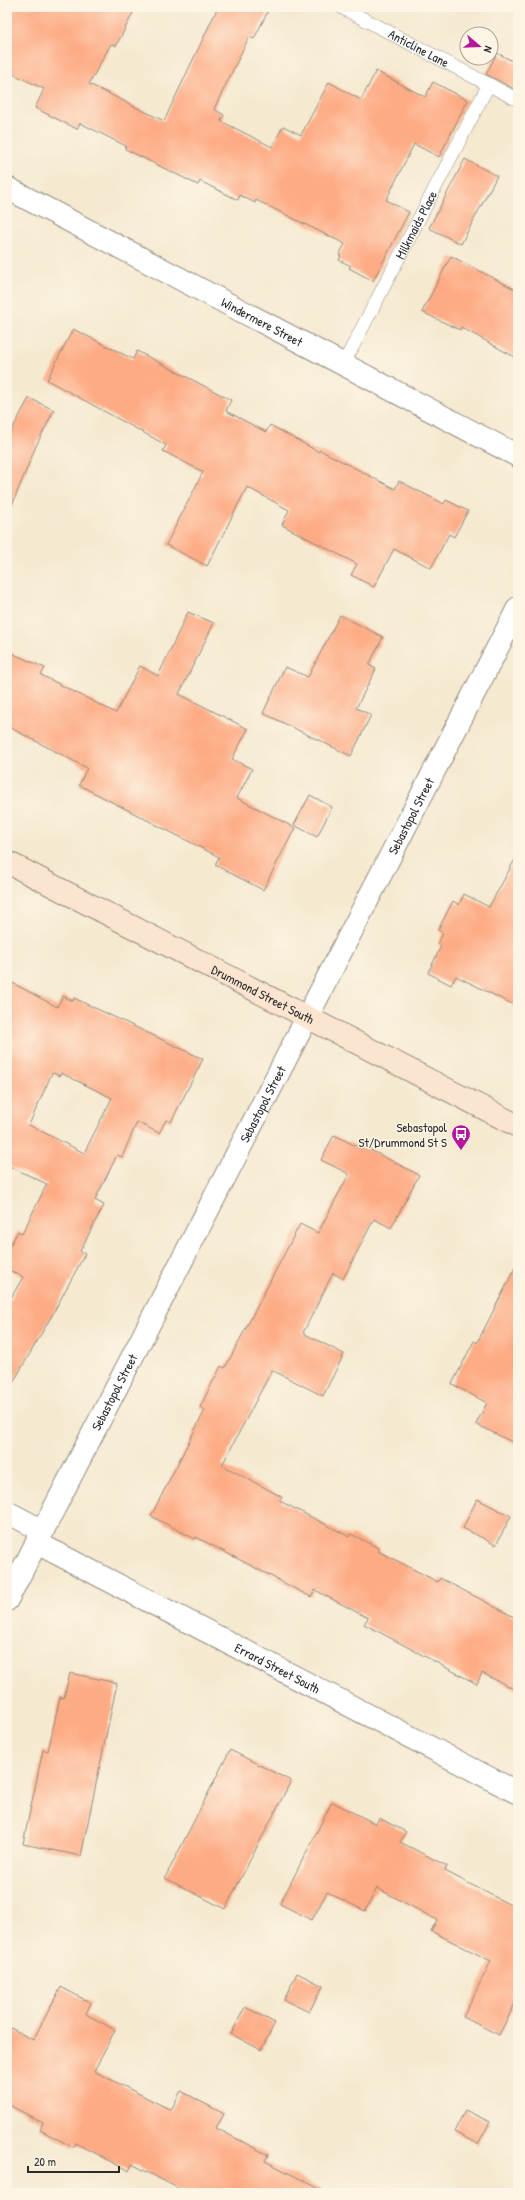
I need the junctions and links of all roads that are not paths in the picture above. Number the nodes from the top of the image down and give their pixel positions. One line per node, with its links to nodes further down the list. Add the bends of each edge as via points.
1 (341, 7): 2 (lane, Anticline Lane)
2 (489, 84): 3 (lane, Anticline Lane); 5 (lane, Milkmaids Place)
3 (518, 100)
4 (7, 188): 5 (street, Windermere Street)
5 (344, 366): 6 (street, Windermere Street)
6 (518, 456)
7 (518, 608): 9 (street, Sebastopol Street)
8 (7, 862): 9 (main road, Drummond Street South)
9 (307, 1018): 10 (main road, Drummond Street South); 12 (street, Sebastopol Street)
10 (518, 1126)
11 (7, 1512): 12 (street, Errard Street South)
12 (40, 1537): 13 (street, Sebastopol Street); 14 (street, Errard Street South)
13 (7, 1600)
14 (518, 1793)

